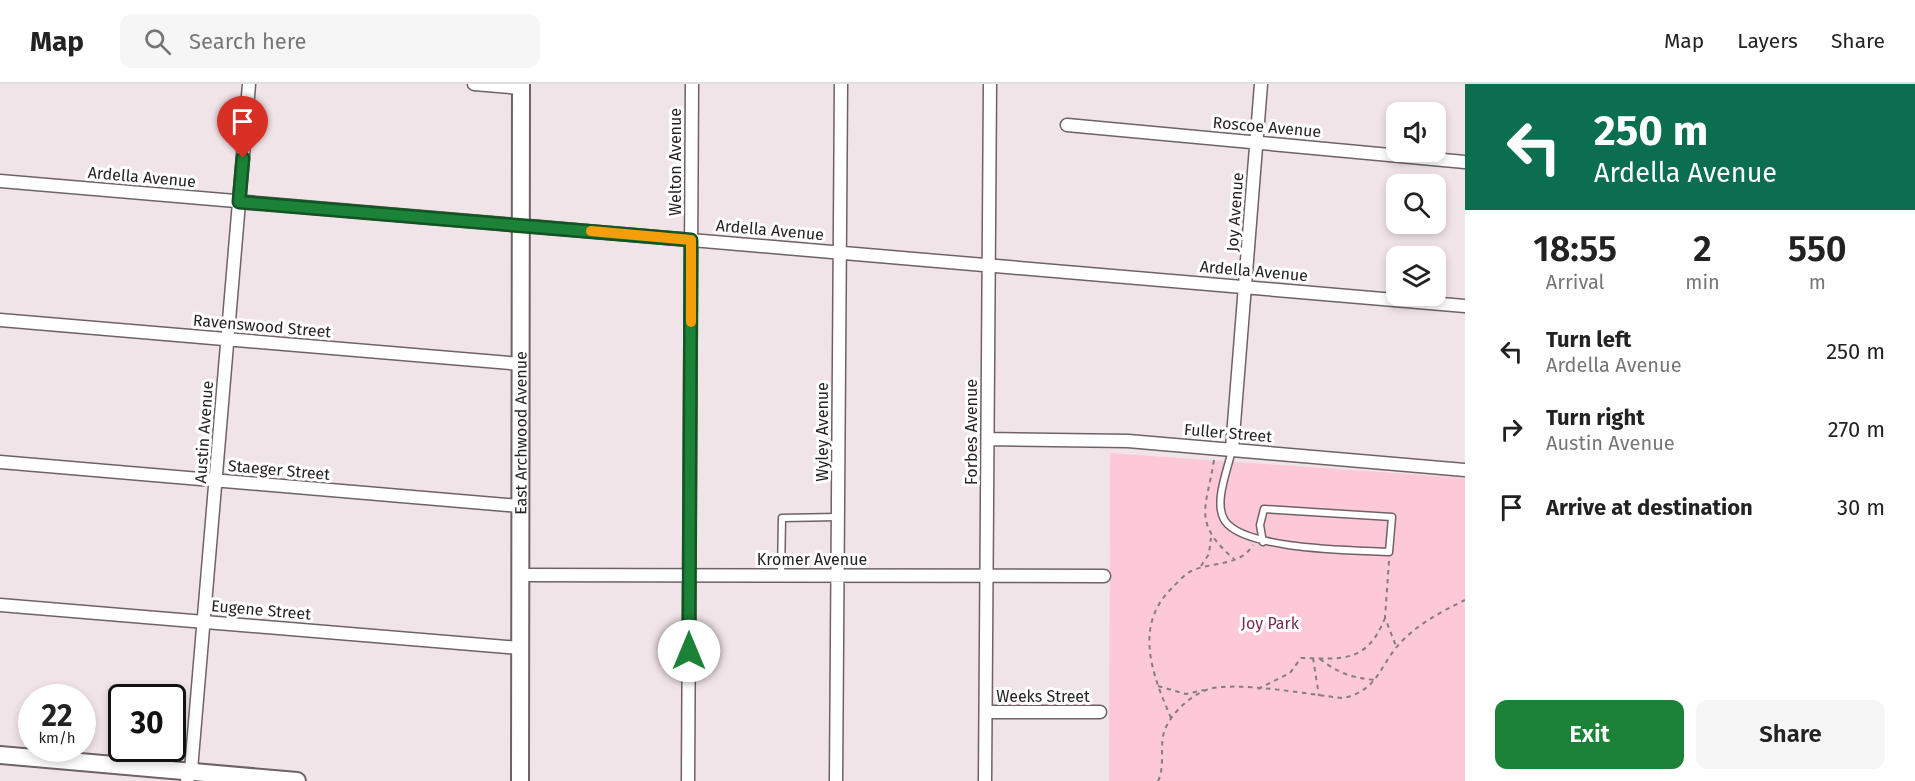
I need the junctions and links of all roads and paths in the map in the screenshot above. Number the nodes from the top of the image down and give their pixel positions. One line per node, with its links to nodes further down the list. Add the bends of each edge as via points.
1 (249, 84): 12 (street, Austin Avenue)
2 (474, 84): 7 (street)
3 (692, 84): 14 (street, Welton Avenue)
4 (841, 84): 15 (street, Wyley Avenue)
5 (990, 84): 16 (street, Forbes Avenue)
6 (1261, 84): 9 (street, Joy Avenue)
7 (521, 86): 13 (main road, East Archwood Avenue)
8 (1067, 125): 9 (street, Roscoe Avenue)
9 (1257, 143): 10 (street, Roscoe Avenue); 17 (street, Joy Avenue)
10 (1465, 162)
11 (0, 181): 12 (street, Ardella Avenue)
12 (239, 202): 13 (street, Ardella Avenue); 20 (street, Austin Avenue)
13 (520, 225): 14 (street, Ardella Avenue); 21 (main road, East Archwood Avenue)
14 (691, 240): 15 (street, Ardella Avenue); 34 (street, Welton Avenue)
15 (840, 253): 16 (street, Ardella Avenue); 28 (street, Wyley Avenue)
16 (989, 265): 17 (street, Ardella Avenue); 22 (street, Forbes Avenue)
17 (1246, 288): 18 (street, Ardella Avenue); 23 (street, Joy Avenue)
18 (1465, 306)
19 (0, 320): 20 (street, Ravenswood Street)
20 (227, 339): 21 (street, Ravenswood Street); 26 (street, Austin Avenue)
21 (521, 364): 27 (main road, East Archwood Avenue)
22 (988, 439): 23 (street, Fuller Street, via 1094,439); 37 (street, Forbes Avenue)
23 (1232, 449): 25 (street, Fuller Street); 30 (lane, via 1220,505 1225,521 1237,532)
24 (0, 462): 26 (street, Staeger Street)
25 (1465, 470)
26 (216, 482): 27 (street, Staeger Street); 42 (street, Austin Avenue)
27 (519, 506): 33 (main road, East Archwood Avenue)
28 (838, 518): 35 (lane, via 782,518); 36 (street, Wyley Avenue)
29 (1212, 536): 32 (path, via 1209,554)
30 (1260, 541): 31 (lane); 31 (lane, via 1264,510 1392,517); 32 (path, via 1236,560)
31 (1389, 552): 41 (path)
32 (1200, 568): 48 (path, via 1177,582 1154,613 1149,635 1151,669)
33 (520, 575): 34 (street, Kromer Avenue); 43 (main road, East Archwood Avenue)
34 (689, 575): 35 (street, Kromer Avenue); 59 (street, Welton Avenue)
35 (781, 575): 36 (street, Kromer Avenue)
36 (837, 575): 37 (street, Kromer Avenue); 60 (street, Wyley Avenue)
37 (987, 576): 38 (street, Kromer Avenue); 52 (street, Forbes Avenue)
38 (1104, 576)
39 (1465, 600): 44 (path, via 1426,619)
40 (0, 604): 42 (street, Eugene Street)
41 (1385, 618): 44 (path); 46 (path, via 1378,635 1365,648 1347,659)
42 (204, 622): 43 (street, Eugene Street); 56 (street, Austin Avenue)
43 (520, 648): 58 (main road, East Archwood Avenue)
44 (1397, 648): 47 (path)
45 (1313, 658): 46 (path); 50 (path, via 1301,658 1290,673); 51 (path)
46 (1319, 659): 47 (path, via 1352,678)
47 (1375, 680): 51 (path, via 1357,696)
48 (1158, 686): 49 (path, via 1186,694); 54 (path)
49 (1207, 690): 50 (path); 54 (path, via 1192,698)
50 (1257, 690): 51 (path)
51 (1319, 696)
52 (986, 712): 53 (street, Weeks Street); 61 (street, Forbes Avenue)
53 (1100, 712)
54 (1171, 720): 62 (path, via 1165,729)
55 (0, 754): 56 (main road)
56 (189, 776): 57 (main road)
57 (297, 781)
58 (520, 781)
59 (688, 781)
60 (836, 781)
61 (985, 781)
62 (1158, 781)

